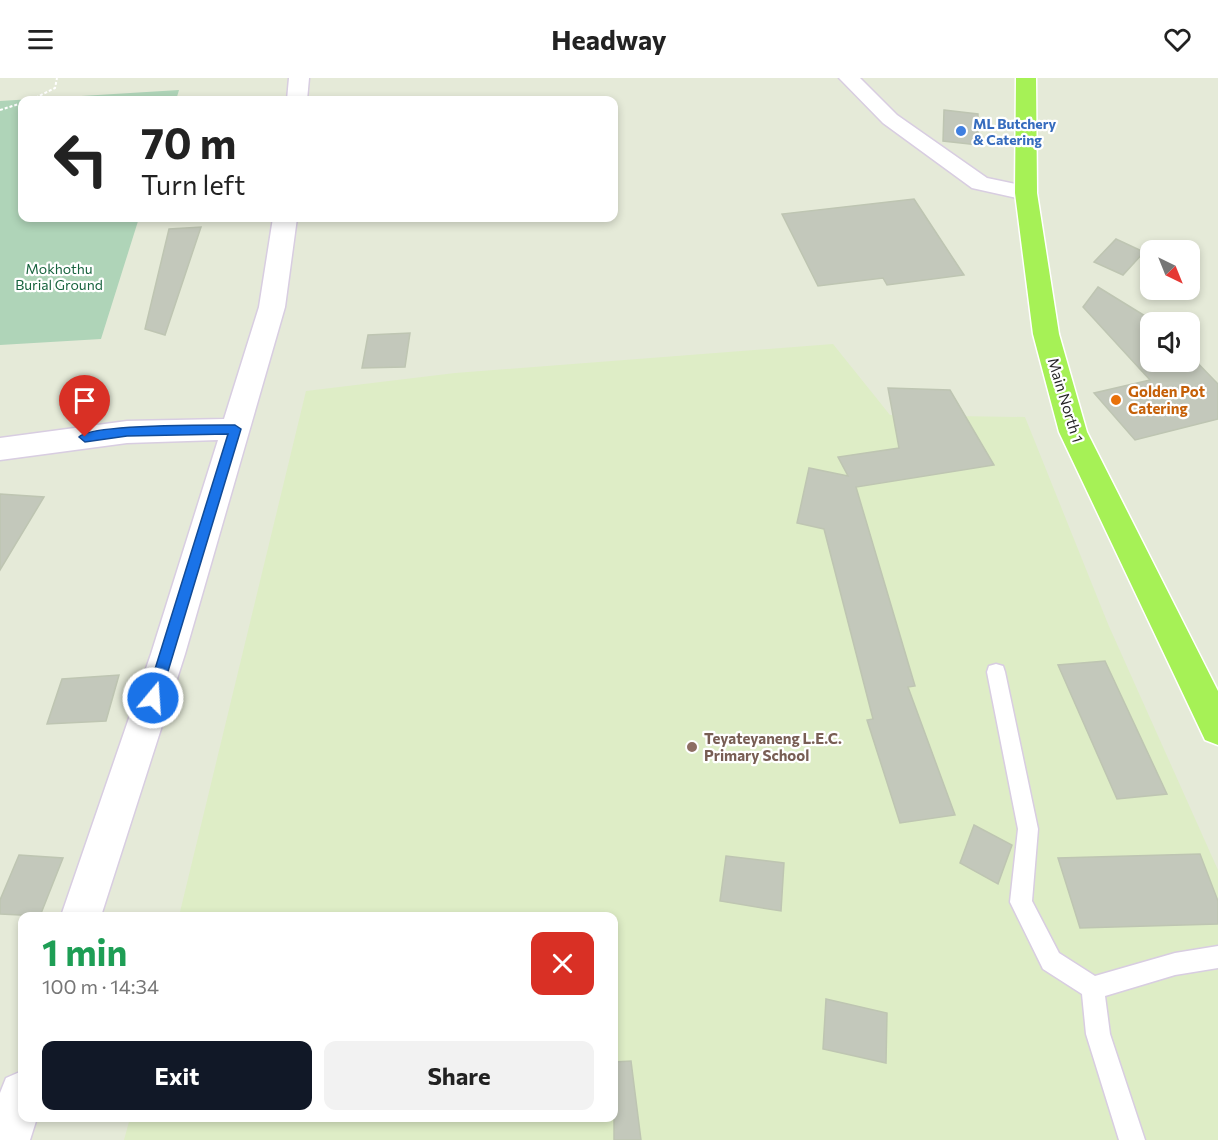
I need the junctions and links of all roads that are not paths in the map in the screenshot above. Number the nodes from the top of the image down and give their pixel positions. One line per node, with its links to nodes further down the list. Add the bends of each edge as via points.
1 (299, 78): 4 (street)
2 (849, 78): 5 (street, via 890,118 980,183)
3 (1026, 78): 5 (main road, Main North 1)
4 (297, 96)
5 (1026, 193): 10 (main road, Main North 1, via 1046,334 1072,432)
6 (284, 222): 7 (street, via 272,307)
7 (235, 429): 8 (street, via 127,432); 11 (street, via 168,654)
8 (0, 449)
9 (996, 672): 13 (lane, via 1028,829 1021,902 1051,961)
10 (1218, 728)
11 (82, 912)
12 (1218, 957): 13 (lane, via 1175,964)
13 (1093, 988): 16 (lane, via 1098,1034)
14 (18, 1106): 15 (street)
15 (7, 1140)
16 (1132, 1140)

